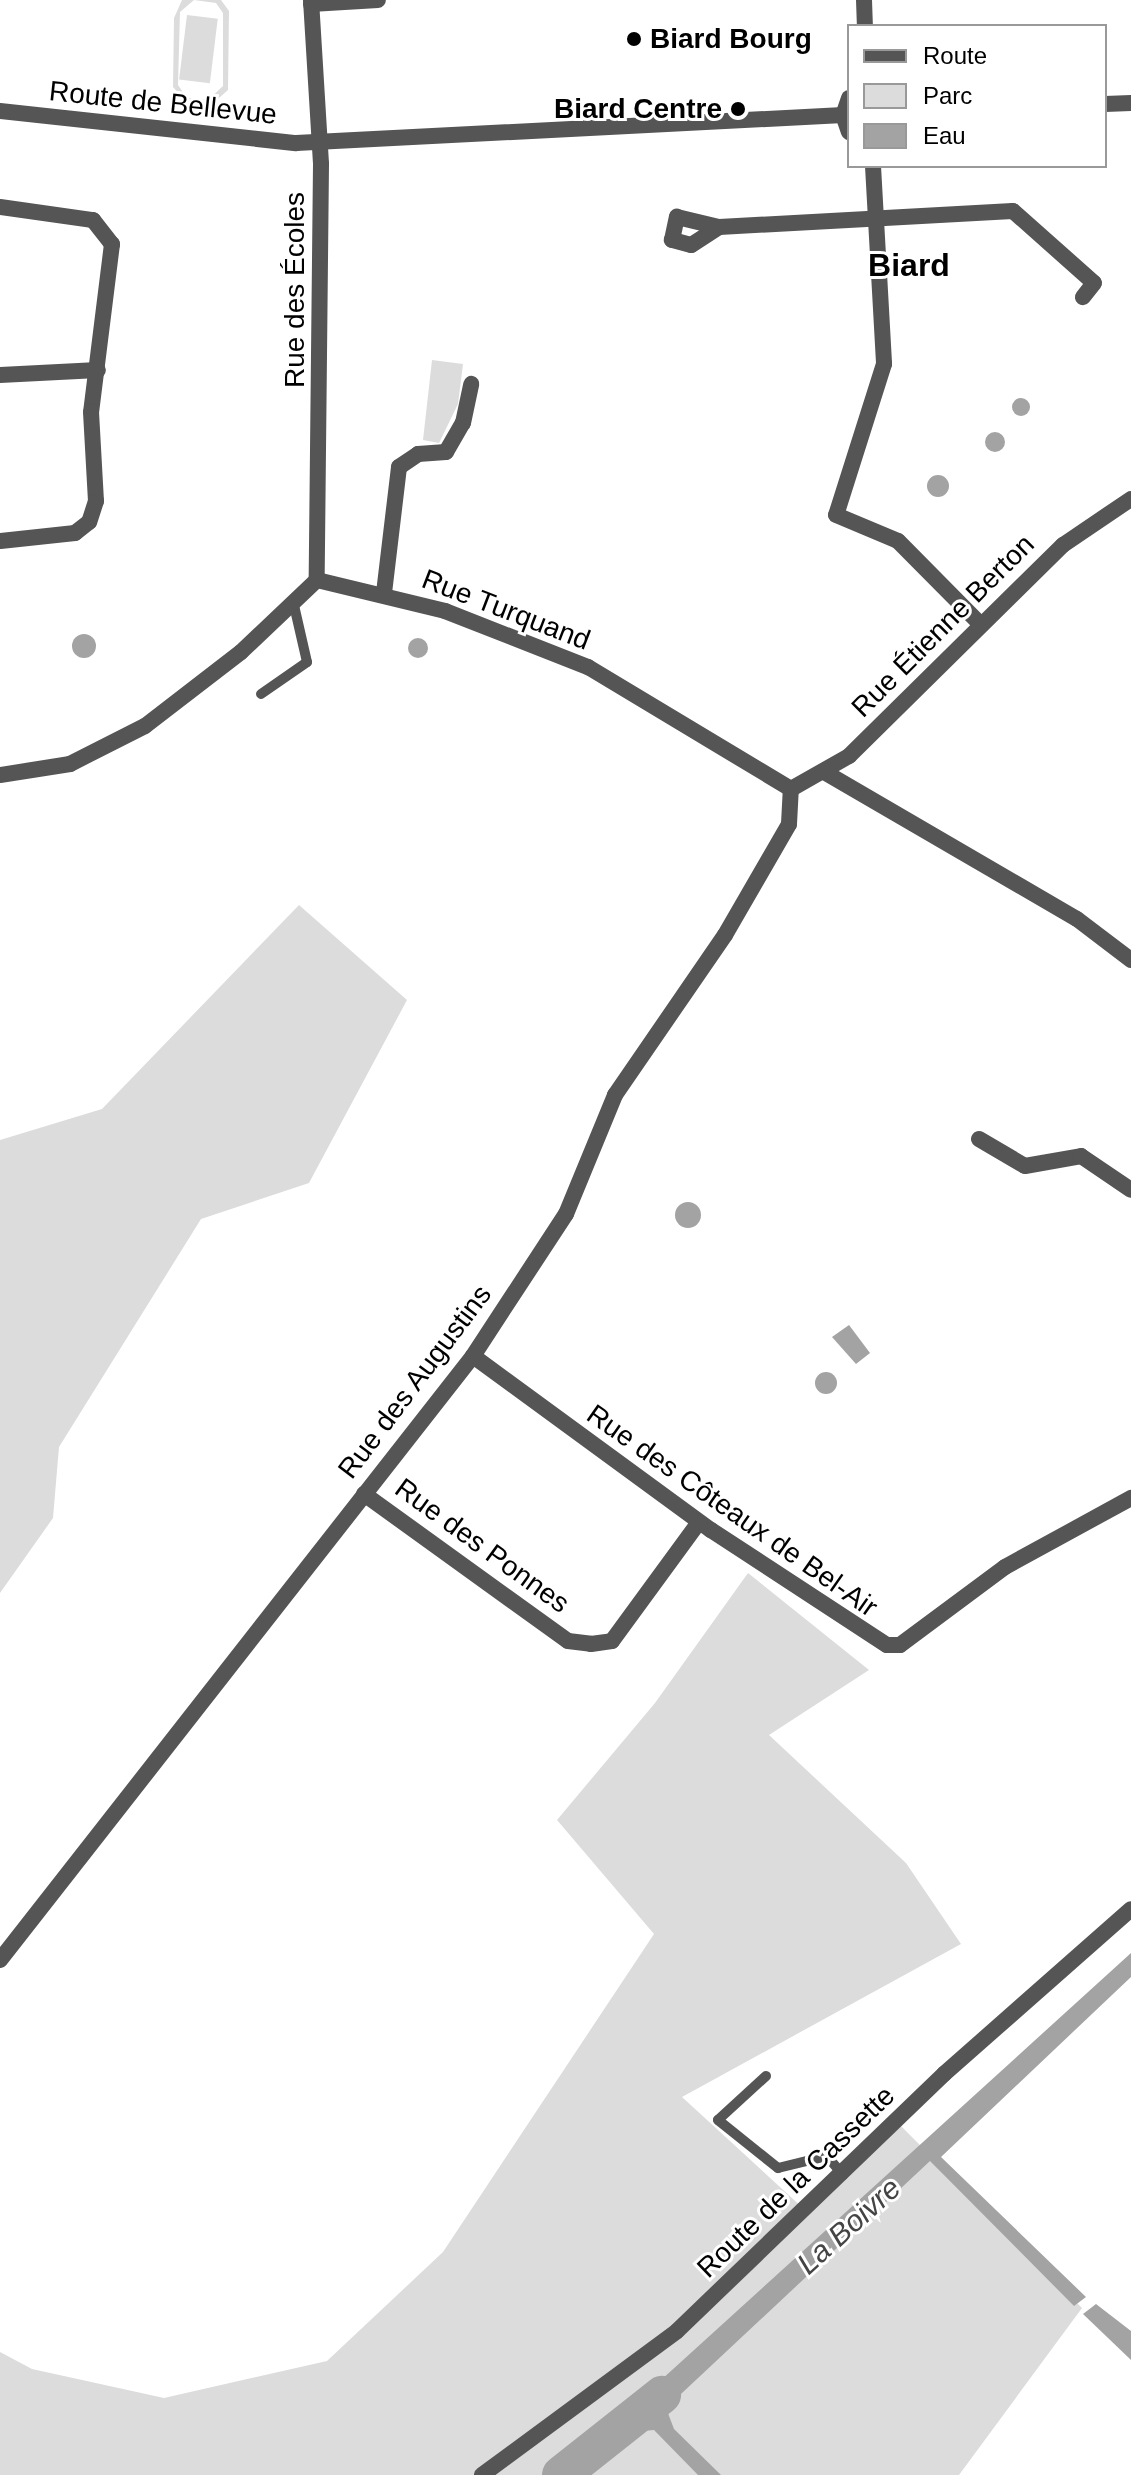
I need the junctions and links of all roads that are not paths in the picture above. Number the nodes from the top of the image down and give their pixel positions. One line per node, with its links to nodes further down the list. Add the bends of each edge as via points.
1 (378, 0): 3 (street)
2 (864, 0): 4 (street)
3 (311, 2): 11 (street, Rue des Écoles)
4 (865, 24)
5 (1131, 103): 7 (street)
6 (847, 104): 9 (street)
7 (1107, 104)
8 (0, 111): 11 (street, Route de Bellevue)
9 (843, 115): 10 (street); 11 (street, Route de Bellevue)
10 (847, 126)
11 (320, 142): 22 (street, Rue des Écoles)
12 (873, 168): 14 (street)
13 (0, 207): 17 (street, via 93,220 110,234)
14 (876, 217): 15 (street); 16 (street, via 1013,211 1094,283); 25 (street, via 884,364 836,515 898,541)
15 (719, 227)
16 (1083, 297)
17 (98, 370): 18 (street); 21 (street, via 89,522 75,533)
18 (0, 375)
19 (471, 384): 23 (street, via 463,423 446,452 418,454 399,467)
20 (1131, 499): 25 (street, Rue Étienne Berton, via 1063,545)
21 (0, 541)
22 (317, 580): 23 (street, Rue Turquand); 24 (street)
23 (384, 593): 29 (street, Rue Turquand, via 588,667)
24 (293, 601): 26 (lane, via 307,662); 28 (street, via 241,652 145,726 70,764)
25 (980, 624): 27 (street, Rue Étienne Berton)
26 (261, 694)
27 (826, 773): 29 (street, Rue Étienne Berton); 30 (street, via 1077,919)
28 (0, 775)
29 (791, 789): 33 (street, Rue des Augustins, via 789,824 725,935 615,1095 566,1214)
30 (1131, 960)
31 (979, 1139): 32 (street, via 1025,1166 1081,1156)
32 (1131, 1190)
33 (473, 1356): 34 (street, Rue des Augustins); 36 (street, Rue des Côteaux de Bel-Air)
34 (364, 1494): 36 (street, Rue des Ponnes, via 568,1641 591,1644 612,1641); 38 (street, Rue des Augustins)
35 (1131, 1498): 36 (street, Rue des Côteaux de Bel-Air, via 1005,1567 900,1645 872,1642)
36 (699, 1522)
37 (1131, 1909): 40 (street, Route de la Cassette, via 944,2074)
38 (0, 1960)
39 (766, 2076): 40 (lane, via 718,2120 778,2168 827,2156)
40 (843, 2175): 41 (street, Route de la Cassette, via 677,2331)
41 (482, 2475)

